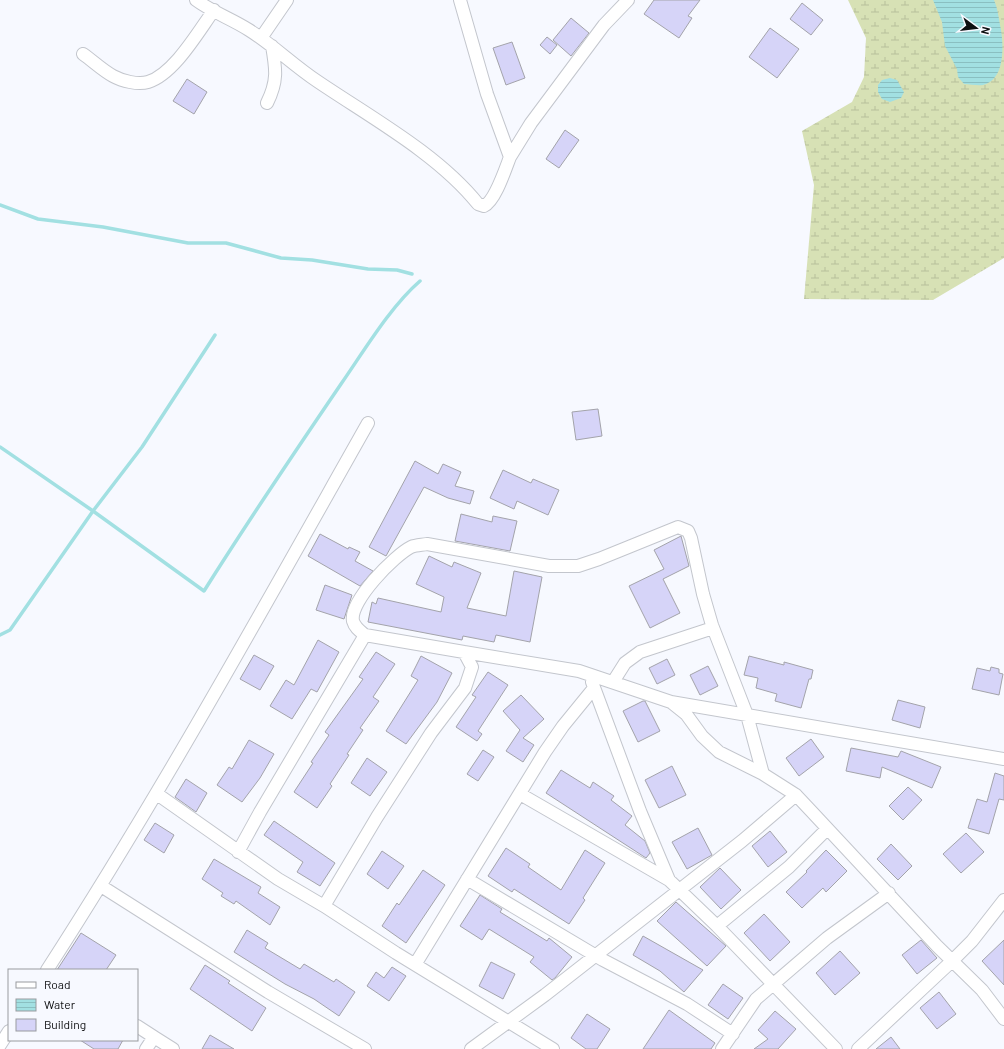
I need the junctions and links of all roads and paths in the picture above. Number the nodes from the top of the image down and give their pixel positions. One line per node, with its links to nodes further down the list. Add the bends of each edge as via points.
1 (196, 0): 5 (street)
2 (286, 0): 6 (street)
3 (460, 0): 10 (street, via 487,94)
4 (628, 0): 10 (street, via 604,25 531,123)
5 (214, 10): 6 (street); 8 (street, via 180,57 159,77 147,82 132,82 112,75)
6 (261, 38): 7 (street)
7 (272, 46): 9 (street, via 276,75 275,85); 10 (street, via 315,80 400,136 449,173 481,206 486,206 492,197)
8 (83, 54)
9 (267, 103)
10 (510, 157)
11 (368, 423): 22 (street)
12 (714, 628): 13 (street, via 703,594 691,538 688,531 678,526 578,566 549,566 427,544 412,546 400,553 361,596 353,620 357,629); 16 (street, via 640,652 631,657); 19 (street)
13 (365, 635): 14 (street); 26 (street)
14 (464, 652): 15 (street, via 555,666); 33 (street, via 472,667 465,688 427,739)
15 (588, 674): 16 (street); 17 (street)
16 (614, 682): 18 (street)
17 (594, 688): 23 (street, via 563,726); 28 (street)
18 (671, 702): 19 (street); 21 (street, via 686,714 702,736 719,752)
19 (746, 714): 20 (street); 21 (street)
20 (1004, 759)
21 (763, 774): 24 (street)
22 (156, 794): 26 (street); 29 (street)
23 (520, 794): 27 (street); 28 (street)
24 (796, 795): 25 (street); 30 (street)
25 (827, 829): 31 (street); 34 (street, via 789,867)
26 (238, 852): 33 (street)
27 (467, 879): 35 (street); 37 (street)
28 (669, 880): 30 (street)
29 (101, 886): 38 (street); 49 (street, via 268,992)
30 (678, 890): 34 (street); 35 (street)
31 (889, 893): 36 (street); 39 (street, via 827,938)
32 (1004, 900): 36 (street, via 972,941)
33 (324, 906): 37 (street, via 396,953)
34 (717, 926): 39 (street)
35 (595, 955): 41 (street); 44 (street, via 687,1004)
36 (952, 961): 40 (street, via 982,990); 54 (street)
37 (416, 963): 41 (street)
38 (48, 969)
39 (773, 984): 44 (street, via 756,999); 53 (street)
40 (1004, 1019)
41 (507, 1022): 50 (street); 51 (street)
42 (138, 1027): 45 (street)
43 (8, 1033): 46 (street)
44 (733, 1034): 52 (street)
45 (154, 1037): 47 (street); 48 (street)
46 (0, 1046)
47 (146, 1049)
48 (173, 1049)
49 (365, 1049)
50 (471, 1049)
51 (553, 1049)
52 (722, 1049)
53 (836, 1049)
54 (858, 1049)

